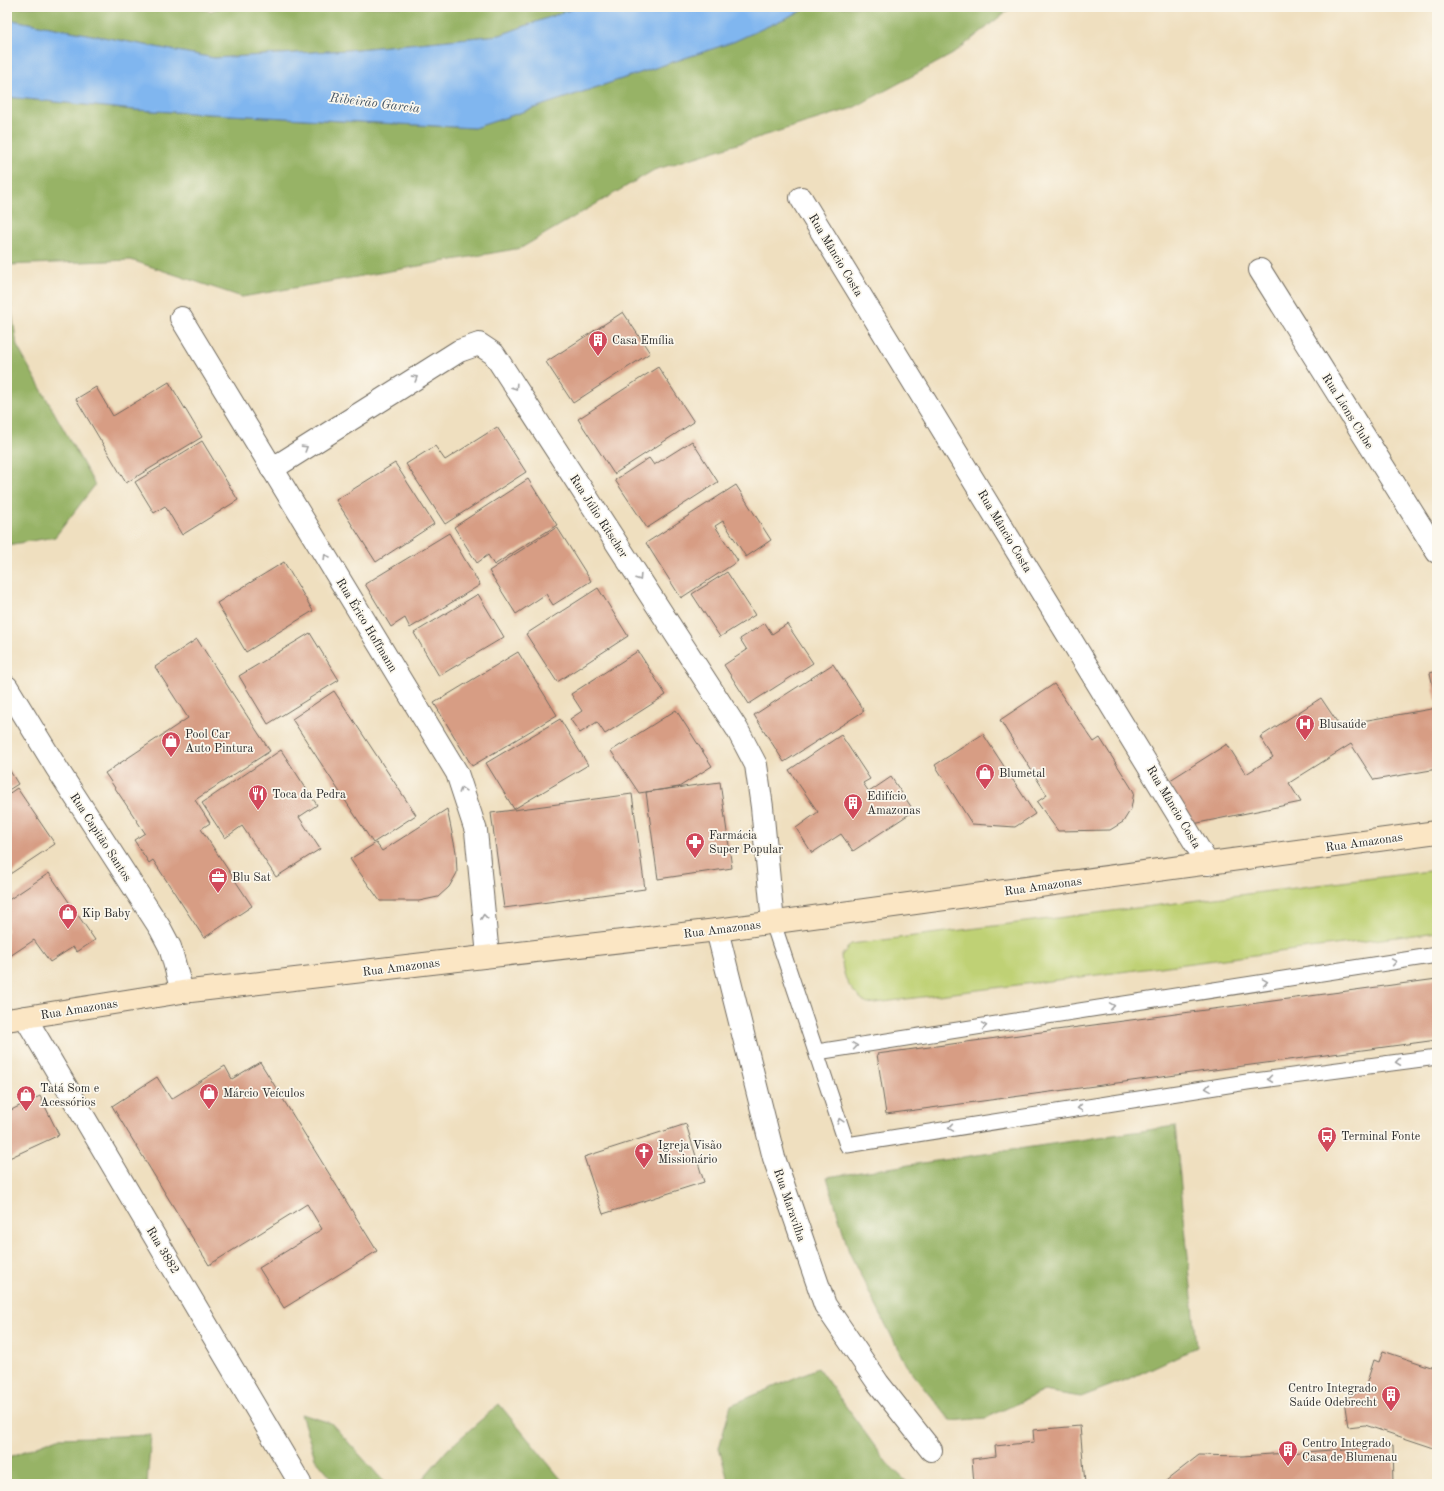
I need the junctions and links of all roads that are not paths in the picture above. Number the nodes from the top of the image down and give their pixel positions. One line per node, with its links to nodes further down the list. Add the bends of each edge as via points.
1 (801, 198): 8 (street, Rua Mâncio Costa)
2 (1260, 270): 5 (street, Rua Lions Clube)
3 (181, 318): 4 (street, Rua Érico Hoffmann)
4 (272, 469): 9 (street, Rua Júlio Ritscher, one-way to 9, via 459,350 479,344 494,354 737,729 756,765); 12 (street, Rua Érico Hoffmann, one-way to 4, via 476,831 457,773)
5 (1437, 552)
6 (7, 687): 13 (street, Rua Capitão Santos, via 160,928 170,947)
7 (1437, 832): 8 (main road, Rua Amazonas)
8 (1208, 864): 9 (main road, Rua Amazonas)
9 (773, 923): 10 (main road, Rua Amazonas); 15 (lane)
10 (717, 930): 12 (main road, Rua Amazonas); 17 (street, Rua Maravilha, via 774,1158 825,1305 878,1383)
11 (1437, 955): 15 (lane, one-way to 11)
12 (488, 956): 13 (main road, Rua Amazonas)
13 (182, 992): 14 (main road, Rua Amazonas)
14 (16, 1018): 18 (street, Rua 3882)
15 (817, 1052): 16 (lane, one-way to 15, via 1247,1082 848,1145)
16 (1437, 1057)
17 (931, 1450)
18 (300, 1483)

